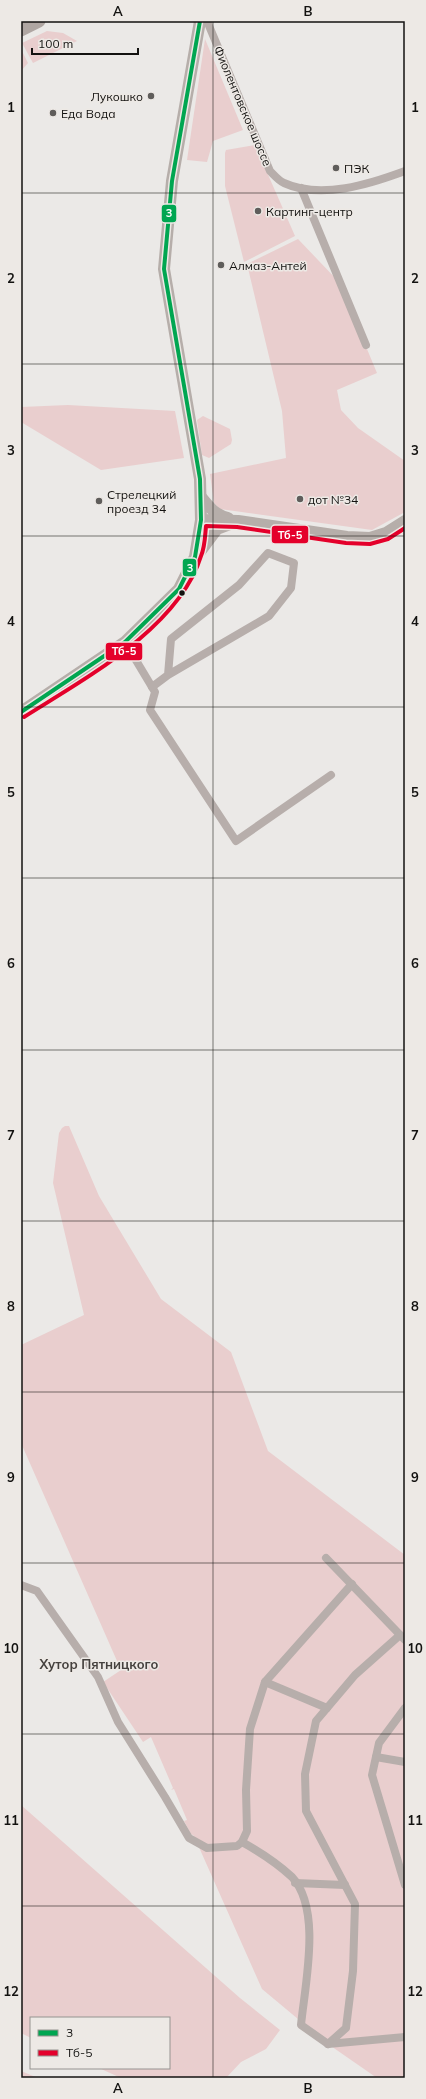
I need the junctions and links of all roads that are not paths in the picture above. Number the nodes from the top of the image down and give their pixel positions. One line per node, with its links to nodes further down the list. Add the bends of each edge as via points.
1 (38, 21): 4 (main road)
2 (200, 21): 8 (main road, Фиолентовское шоссе, via 172,181 164,269)
3 (207, 21): 6 (street, Фиолентовское шоссе, via 270,171 283,183)
4 (21, 30)
5 (405, 171): 6 (street, Фиолентовское шоссе, via 357,185 331,189)
6 (301, 188): 7 (street)
7 (366, 345)
8 (201, 497): 9 (main road, Фиолентовское шоссе); 10 (main road, via 219,516)
9 (201, 520): 10 (main road); 12 (main road, Фиолентовское шоссе)
10 (238, 521): 11 (main road, via 370,538 386,533); 12 (main road, via 217,529)
11 (405, 521)
12 (195, 558): 13 (main road, Фиолентовское шоссе, via 179,589)
13 (126, 642): 15 (street); 16 (main road, Фиолентовское шоссе)
14 (168, 675): 14 (street, via 171,639 239,585 268,553 294,563 291,588 269,616); 15 (street)
15 (152, 687): 17 (street, via 155,692 150,710 236,841)
16 (21, 712)
17 (331, 775)
18 (326, 1558): 19 (street)
19 (352, 1584): 21 (street); 22 (street)
20 (21, 1585): 27 (street, via 37,1591 98,1677 118,1722 189,1838 208,1848)
21 (402, 1637): 23 (street, via 355,1675)
22 (265, 1682): 23 (street); 27 (street, via 250,1729 246,1790 247,1831)
23 (327, 1708): 29 (street, via 316,1721 308,1759 305,1774 306,1811)
24 (405, 1708): 25 (street, via 379,1743)
25 (376, 1757): 26 (street); 30 (street, via 372,1775)
26 (405, 1762)
27 (240, 1844): 28 (street, via 267,1856 293,1878)
28 (295, 1883): 29 (street); 32 (street, via 306,1903 310,1924 301,2025)
29 (345, 1885): 32 (street, via 355,1904 353,1971 346,2028)
30 (405, 1885)
31 (405, 2037): 32 (street)
32 (328, 2044)

